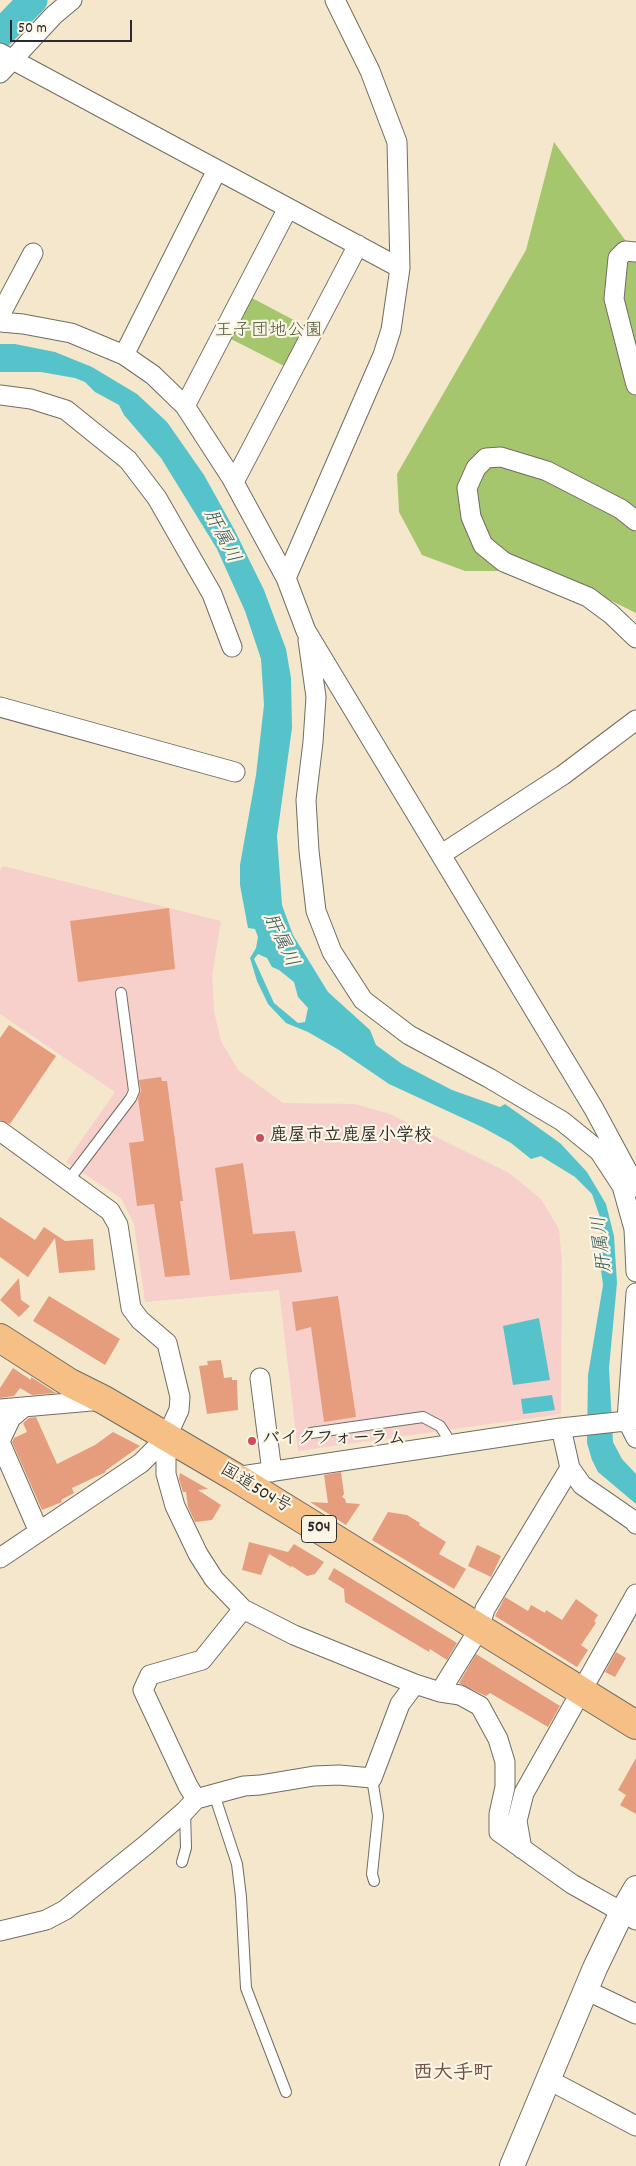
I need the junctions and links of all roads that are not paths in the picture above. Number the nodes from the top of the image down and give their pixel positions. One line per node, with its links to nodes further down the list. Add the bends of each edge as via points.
1 (72, 0): 3 (street)
2 (335, 0): 9 (street, via 370,71 398,142)
3 (4, 62): 4 (street)
4 (217, 170): 5 (street); 12 (street)
5 (288, 208): 6 (street); 15 (street)
6 (358, 245): 9 (street); 16 (street)
7 (636, 252): 13 (street, via 625,252 618,258 614,299)
8 (33, 254): 10 (street)
9 (400, 268): 18 (street, via 391,330 383,355)
10 (0, 315)
11 (0, 322): 12 (street, via 71,334)
12 (124, 355): 15 (street, via 153,375)
13 (636, 384)
14 (0, 396): 21 (street, via 31,399 66,410 128,460 157,498 212,594)
15 (185, 406): 16 (street)
16 (234, 482): 18 (street)
17 (636, 521): 20 (street, via 620,509 547,471 501,457 486,458 476,468 467,488 472,517 483,545 504,562 588,597)
18 (286, 578): 19 (street)
19 (306, 632): 25 (street); 30 (street, via 316,696 306,800 309,851 316,911 332,952 363,1000 409,1036 530,1102 599,1151 622,1186 634,1229)
20 (636, 638)
21 (232, 647)
22 (0, 707): 24 (street)
23 (636, 720): 25 (street, via 563,775)
24 (235, 772)
25 (442, 854): 29 (street, via 594,1109)
26 (121, 993): 28 (lane, via 134,1091)
27 (0, 1131): 28 (street)
28 (68, 1181): 40 (street, via 110,1212 118,1225 131,1308 167,1343 180,1397 179,1410)
29 (636, 1187)
30 (636, 1272)
31 (636, 1293): 37 (street)
32 (0, 1338): 34 (highway, 国道504号 / 504, via 70,1383)
33 (260, 1378): 45 (street)
34 (104, 1400): 35 (street); 40 (highway, 国道504号 / 504)
35 (24, 1407): 36 (street); 42 (street, via 12,1418)
36 (0, 1409)
37 (632, 1420): 38 (street); 41 (street)
38 (561, 1428): 43 (street); 44 (street)
39 (311, 1433): 43 (lane, via 423,1417 440,1426)
40 (166, 1438): 46 (highway, 国道504号 / 504); 48 (street, via 141,1463); 51 (street, via 166,1474 175,1506 214,1579)
41 (636, 1438)
42 (0, 1441): 48 (street)
43 (448, 1445): 45 (street)
44 (570, 1468): 47 (street, via 582,1485); 52 (street, via 485,1609)
45 (272, 1472): 46 (street)
46 (235, 1477): 52 (highway, 国道504号 / 504)
47 (636, 1524)
48 (39, 1532): 49 (street)
49 (0, 1558)
50 (636, 1594): 54 (street)
51 (242, 1609): 53 (street, via 294,1635); 59 (street, via 202,1660 150,1675 143,1690 188,1786)
52 (480, 1628): 54 (highway, 国道504号 / 504); 55 (street)
53 (415, 1684): 55 (street); 57 (street, via 400,1704)
54 (581, 1691): 56 (highway, 国道504号 / 504); 60 (street, via 524,1793 517,1821)
55 (440, 1692): 60 (street, via 460,1695 480,1706 498,1739 505,1762 499,1832)
56 (636, 1726)
57 (372, 1778): 58 (street, via 314,1776 244,1786); 62 (lane, via 378,1816)
58 (214, 1794): 59 (street); 69 (lane, via 237,1864 242,1898 246,1988)
59 (191, 1805): 61 (lane); 65 (street, via 65,1910 46,1920)
60 (522, 1849): 64 (street, via 572,1884)
61 (182, 1862)
62 (374, 1881)
63 (636, 1888): 64 (street)
64 (629, 1916): 66 (street)
65 (0, 1931)
66 (586, 1990): 67 (street); 68 (street)
67 (636, 2014)
68 (549, 2080): 70 (street); 71 (street)
69 (286, 2092)
70 (636, 2126)
71 (512, 2166)

